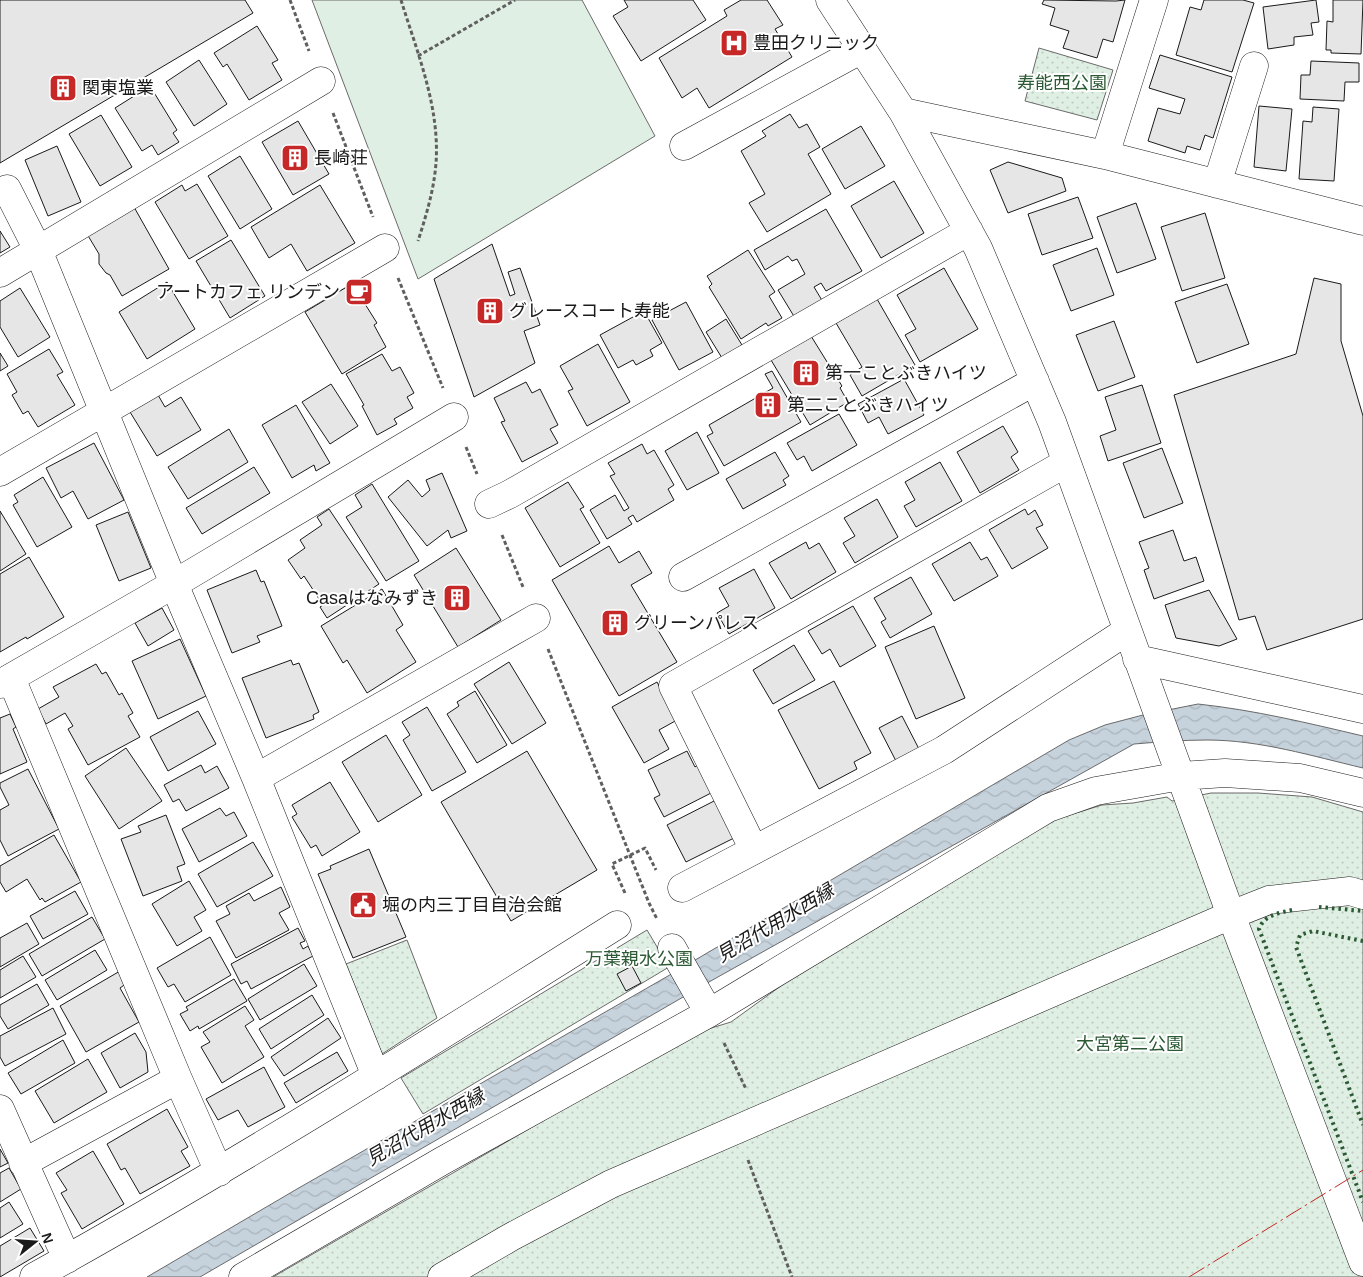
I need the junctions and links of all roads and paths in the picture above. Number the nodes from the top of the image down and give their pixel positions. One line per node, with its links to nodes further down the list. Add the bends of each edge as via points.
1 (401, 0): 6 (path)
2 (515, 0): 6 (path)
3 (830, 0): 5 (street)
4 (1154, 0): 11 (street)
5 (862, 49): 9 (street); 10 (street)
6 (418, 56): 16 (path, via 433,113 436,164 427,211)
7 (1254, 66): 12 (street)
8 (310, 88): 17 (street)
9 (903, 112): 11 (street); 15 (street)
10 (684, 146)
11 (1105, 155): 12 (street)
12 (1217, 184): 14 (street)
13 (7, 188): 17 (street)
14 (1363, 221)
15 (969, 231): 22 (street); 27 (street)
16 (415, 249)
17 (38, 250): 19 (street); 23 (street)
18 (374, 253): 23 (street)
19 (0, 273)
20 (405, 275): 21 (path)
21 (401, 283)
22 (1034, 382): 25 (street); 28 (street)
23 (104, 411): 26 (street); 29 (street)
24 (445, 422): 29 (street)
25 (1066, 463): 31 (street); 38 (street, via 672,686)
26 (0, 472)
27 (500, 499)
28 (683, 577)
29 (174, 584): 33 (street); 36 (street)
30 (526, 623): 36 (street)
31 (1127, 631): 32 (street); 38 (street, via 944,750)
32 (1140, 669): 34 (street); 35 (street)
33 (5, 681): 47 (street)
34 (1363, 709)
35 (1177, 765): 37 (street, via 1225,773 1300,778); 42 (street); 45 (street, via 1048,808)
36 (256, 778): 46 (street)
37 (1363, 793)
38 (754, 850): 40 (street)
39 (630, 855): 43 (path, via 612,864 634,915)
40 (682, 888)
41 (1363, 894): 42 (street, via 1350,891 1270,900)
42 (1231, 915): 49 (street); 54 (street)
43 (617, 925): 46 (street)
44 (672, 948): 45 (street)
45 (707, 1008): 49 (path); 56 (street)
46 (376, 1076): 52 (street)
47 (178, 1079): 51 (street); 52 (street)
48 (0, 1109): 51 (street)
49 (761, 1118): 50 (street)
50 (736, 1129): 57 (street, via 611,1184 511,1236); 58 (path)
51 (23, 1163): 53 (street)
52 (219, 1172): 53 (street)
53 (67, 1259): 55 (street)
54 (1363, 1262)
55 (34, 1277)
56 (243, 1277)
57 (442, 1277)
58 (792, 1277)

